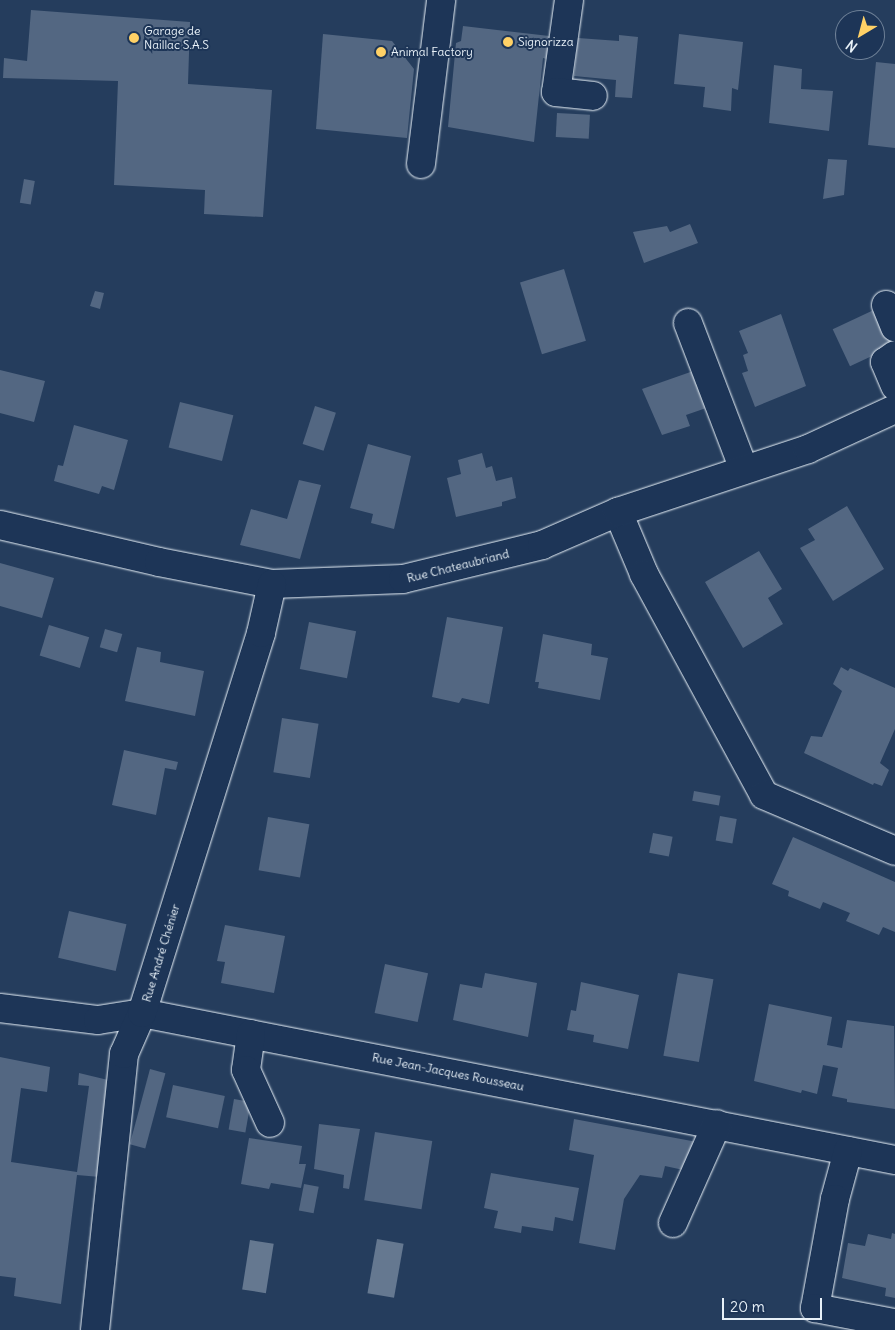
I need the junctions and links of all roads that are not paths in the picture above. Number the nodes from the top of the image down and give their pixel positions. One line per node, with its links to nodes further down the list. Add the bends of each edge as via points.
1 (441, 0): 4 (street)
2 (569, 0): 3 (street, via 556,92)
3 (592, 96)
4 (420, 164)
5 (688, 323): 9 (street)
6 (895, 355): 7 (street, via 884,362)
7 (895, 386)
8 (895, 409): 9 (street, Rue Chateaubriand, via 808,449)
9 (744, 470): 10 (street, Rue Chateaubriand)
10 (618, 512): 12 (street, Rue Chateaubriand, via 542,545 403,579); 13 (street, via 644,574 764,794)
11 (0, 526): 12 (street, Rue Chateaubriand)
12 (272, 584): 15 (street, Rue André Chénier, via 261,633)
13 (895, 851)
14 (0, 1008): 15 (street, Rue Jean-Jacques Rousseau, via 98,1020)
15 (142, 1013): 16 (street, Rue Jean-Jacques Rousseau); 23 (street, Rue André Chénier, via 124,1054)
16 (250, 1034): 17 (street, via 246,1070); 18 (street, Rue Jean-Jacques Rousseau)
17 (270, 1123)
18 (716, 1124): 19 (street, Rue Jean-Jacques Rousseau); 21 (street)
19 (848, 1150): 20 (street, Rue Jean-Jacques Rousseau); 22 (street, via 835,1199 815,1308)
20 (895, 1160)
21 (672, 1223)
22 (894, 1323)
23 (95, 1330)

